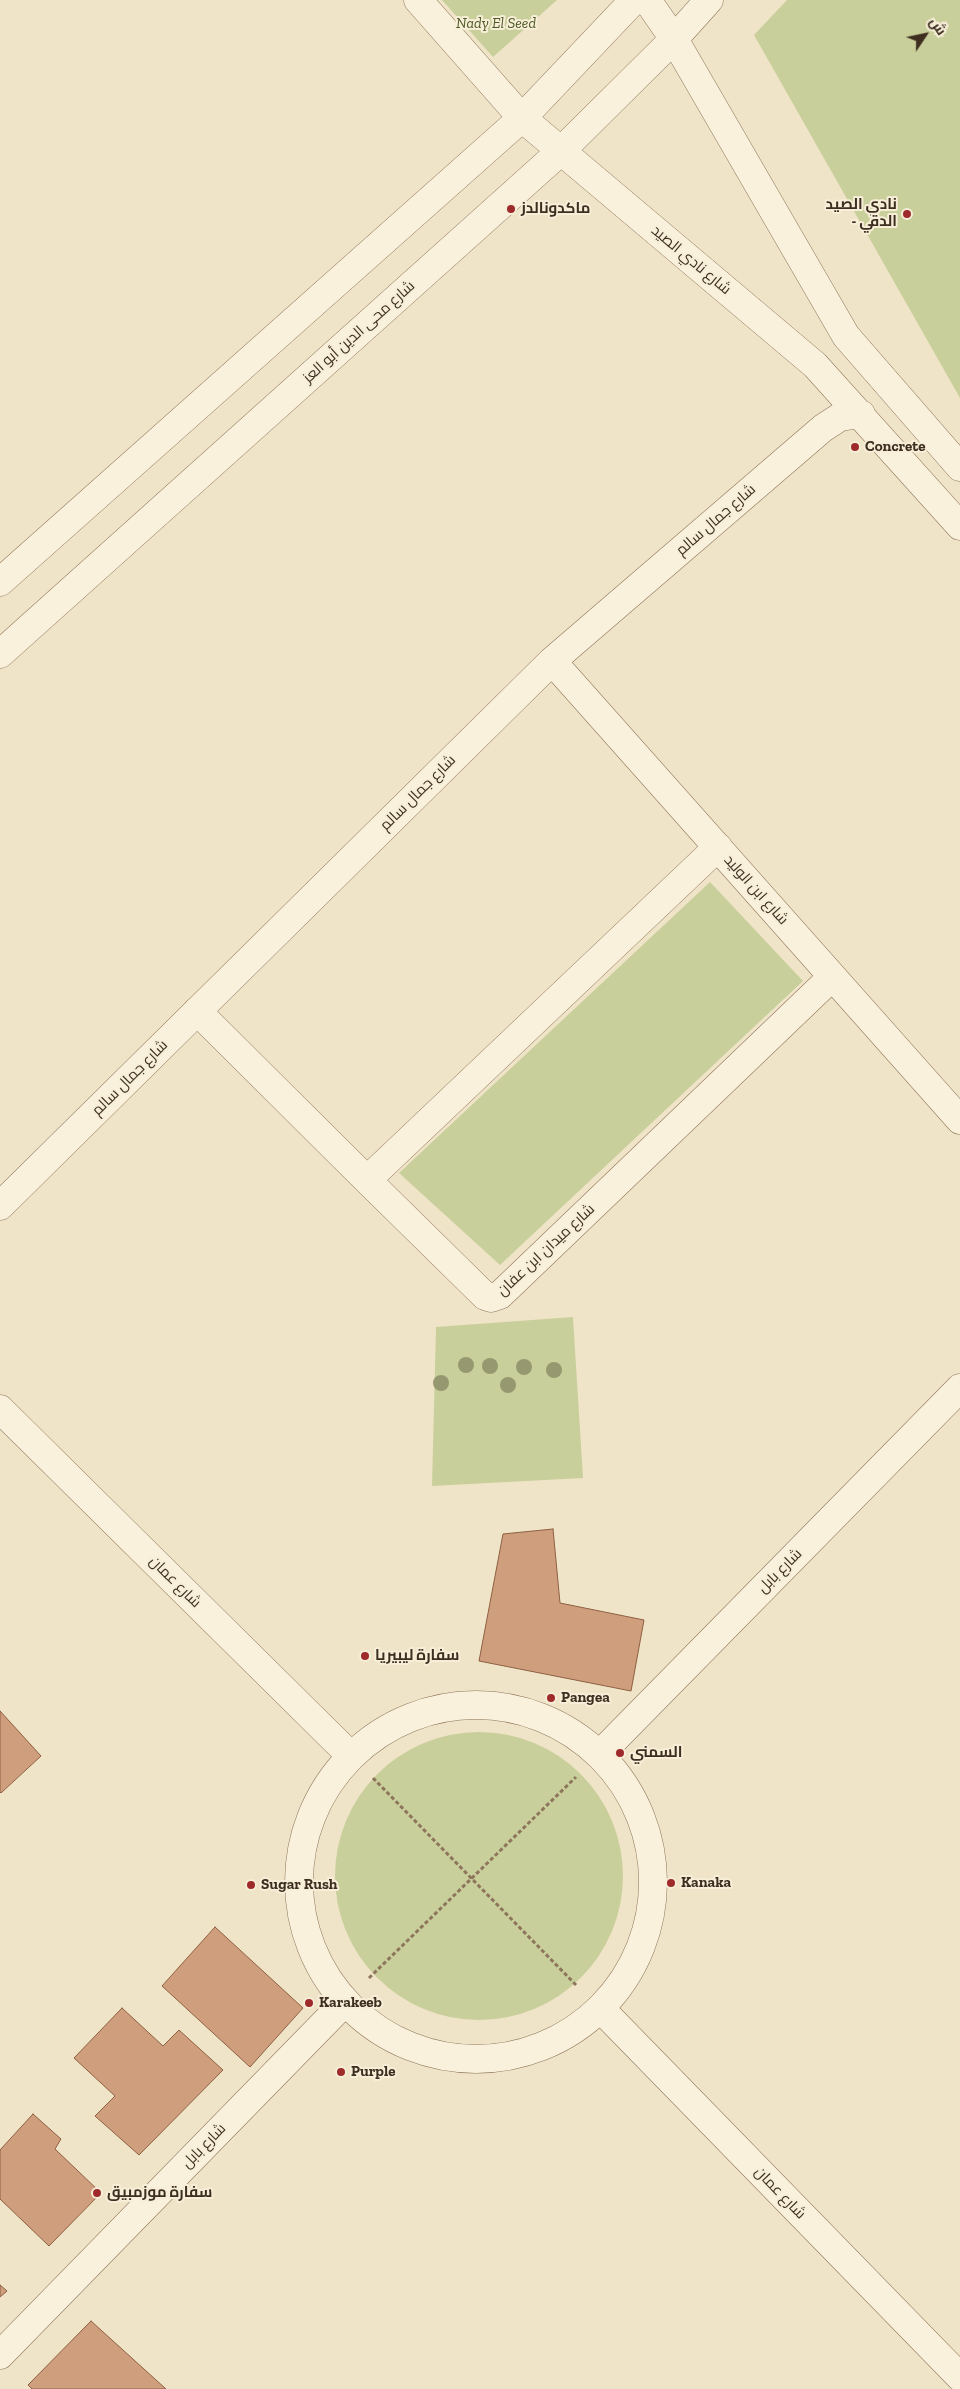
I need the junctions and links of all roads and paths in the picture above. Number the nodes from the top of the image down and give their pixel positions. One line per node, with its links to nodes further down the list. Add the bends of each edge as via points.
1 (418, 0): 6 (street, شارع نادي الصيد)
2 (634, 0): 6 (street)
3 (647, 0): 5 (street)
4 (710, 0): 5 (street, شارع محى الدين أبو العز)
5 (674, 39): 7 (street, شارع محى الدين أبو العز); 9 (street, via 846,336)
6 (522, 118): 7 (street, شارع نادي الصيد); 11 (street)
7 (561, 151): 8 (street, شارع نادي الصيد, via 808,359); 12 (street, شارع محى الدين أبو العز)
8 (861, 414): 10 (street, شارع نادي الصيد); 13 (street, شارع جمال سالم, via 840,417 823,428)
9 (960, 467)
10 (960, 526)
11 (0, 582)
12 (0, 654)
13 (552, 661): 14 (street, شارع ابن الوليد); 16 (street, شارع جمال سالم)
14 (718, 848): 15 (street, شارع ابن الوليد); 18 (street)
15 (832, 977): 17 (street, شارع ابن الوليد); 18 (street, شارع ميدان ابن عفان, via 496,1298 485,1296)
16 (197, 1011): 18 (street, شارع ميدان ابن عفان); 19 (street, شارع جمال سالم)
17 (960, 1120)
18 (367, 1180)
19 (0, 1206)
20 (960, 1388): 22 (street, شارع بابل)
21 (0, 1409): 23 (street, شارع عمان)
22 (600, 1754): 23 (street, via 550,1719 498,1704 444,1706 393,1723); 24 (path); 26 (street, via 631,1794 651,1849 652,1907 635,1962)
23 (350, 1755): 24 (path); 25 (street, via 318,1798 300,1850 299,1904 315,1956)
24 (470, 1879): 25 (path); 26 (path)
25 (345, 2002): 26 (street, via 372,2026 402,2044 436,2055 472,2060 507,2057 541,2048 573,2032); 27 (street, شارع بابل)
26 (601, 2010): 28 (street, شارع عمان)
27 (0, 2355)
28 (960, 2377)

